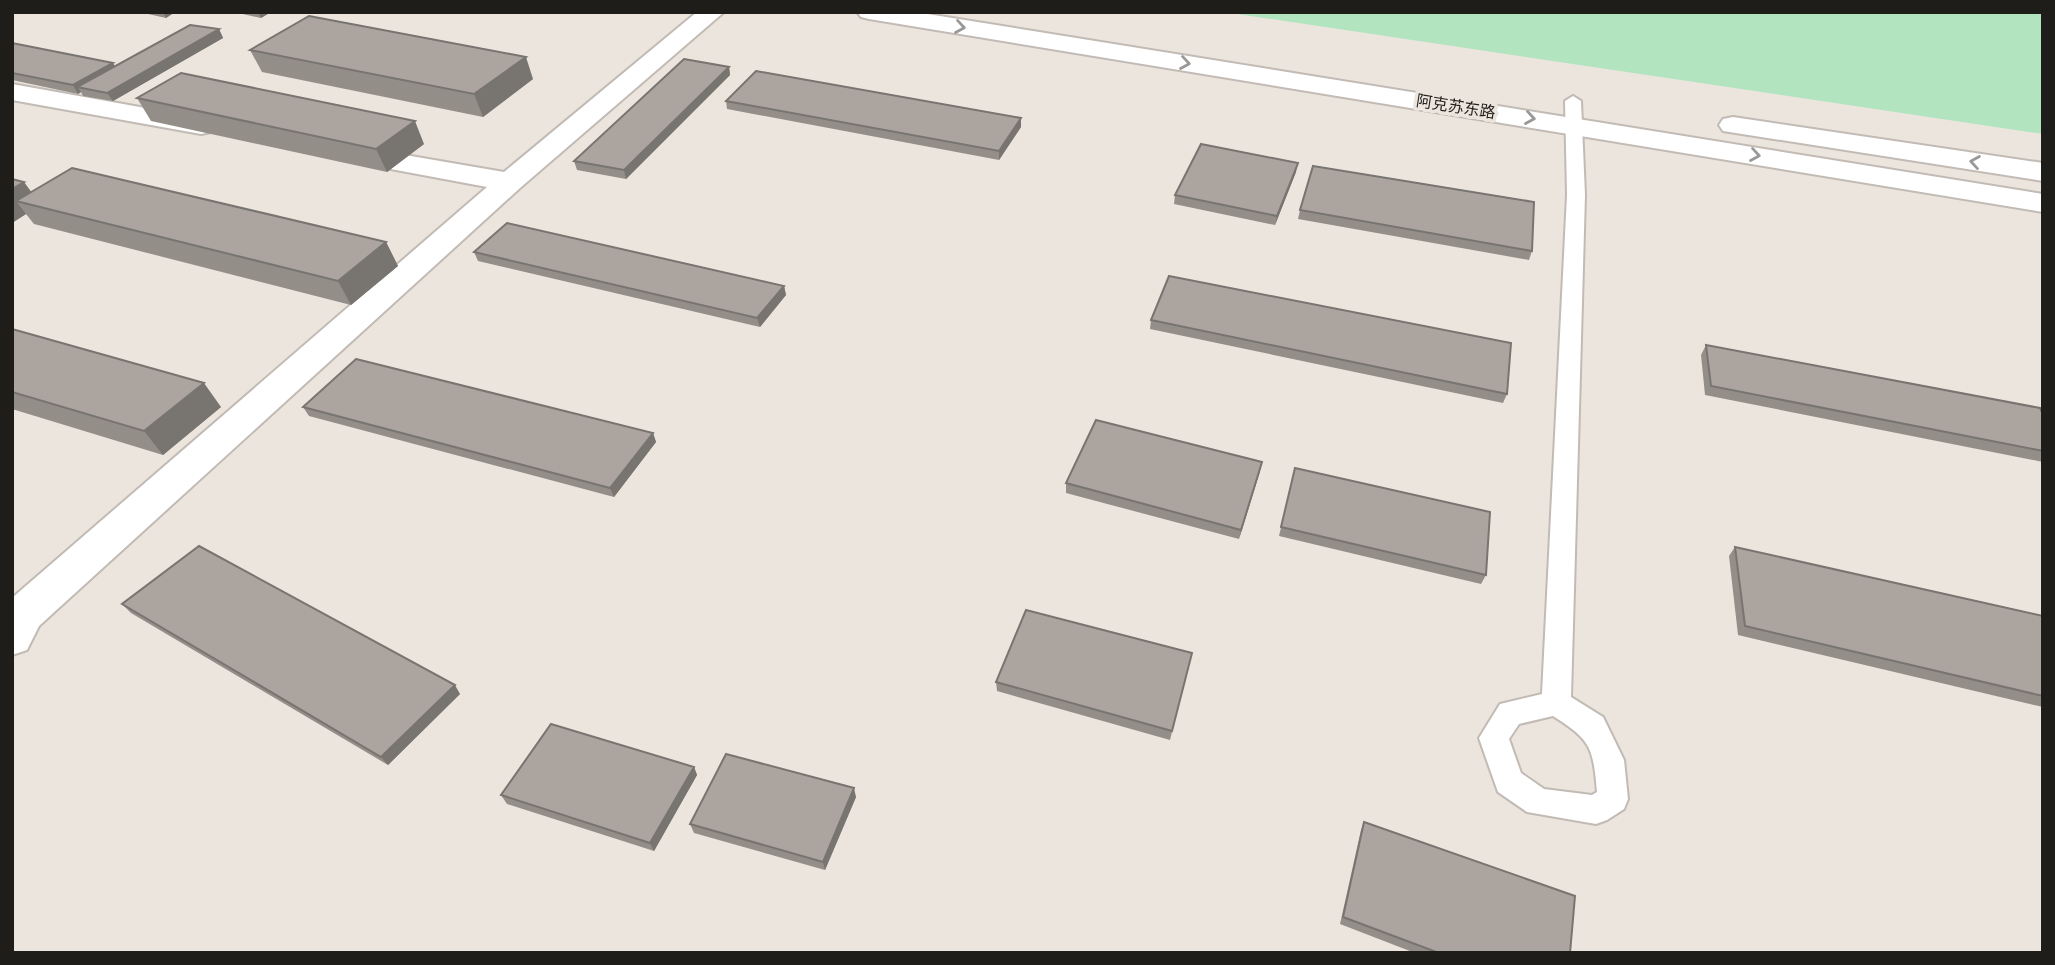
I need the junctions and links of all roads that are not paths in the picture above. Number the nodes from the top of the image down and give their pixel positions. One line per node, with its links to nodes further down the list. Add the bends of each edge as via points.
1 (712, 12): 13 (main road)
2 (869, 12): 8 (main road, 阿克苏东路, one-way to 8)
3 (1005, 12): 5 (main road, 阿克苏东路)
4 (12, 92): 10 (main road)
5 (1519, 92)
6 (1546, 97): 8 (main road, 阿克苏东路)
7 (1601, 105): 8 (main road, 阿克苏东路)
8 (1574, 113): 14 (main road, 阿克苏东路, one-way to 14); 16 (lane, via 1576,195)
9 (1711, 122): 12 (main road, one-way to 9)
10 (228, 131)
11 (322, 148): 13 (main road)
12 (2043, 172)
13 (510, 183): 15 (main road, via 22,615)
14 (2043, 203)
15 (12, 637)
16 (1556, 703): 16 (lane, via 1510,713 1494,738 1509,782 1538,802 1596,810 1613,799 1609,760 1593,726)

